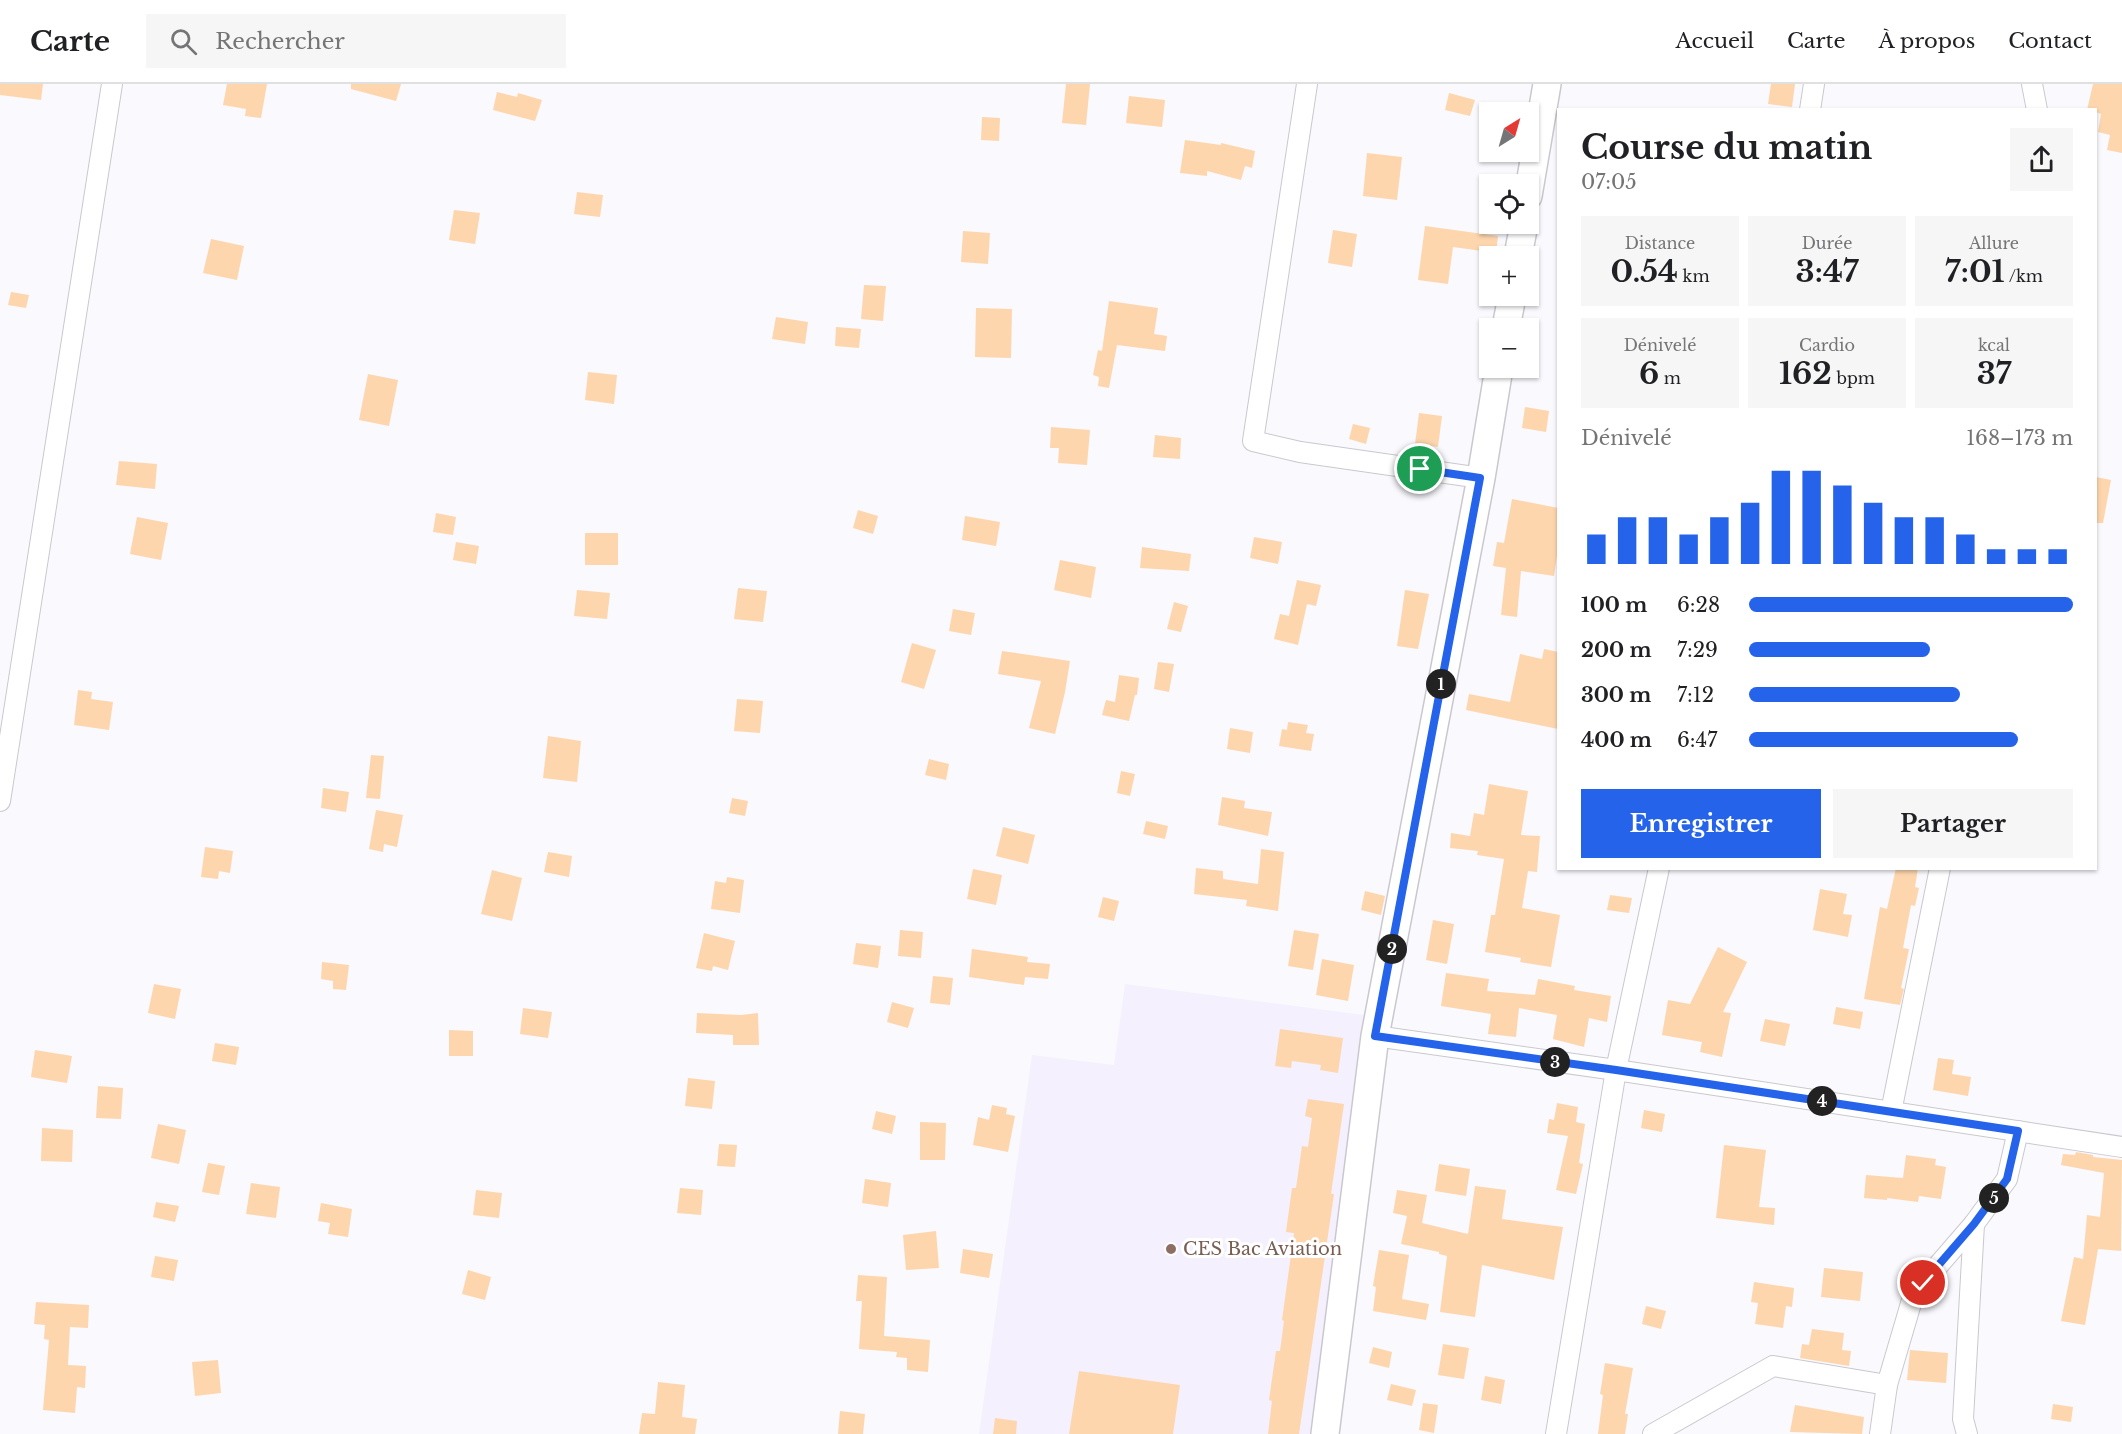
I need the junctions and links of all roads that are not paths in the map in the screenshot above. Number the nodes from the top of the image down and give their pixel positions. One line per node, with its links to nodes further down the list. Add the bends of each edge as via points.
1 (112, 84): 11 (street)
2 (1307, 84): 10 (street, via 1253,441 1300,452)
3 (1547, 84): 8 (street)
4 (1814, 84): 6 (street)
5 (2032, 84): 7 (street)
6 (1810, 108)
7 (2037, 108)
8 (1532, 174)
9 (1497, 378): 10 (street)
10 (1480, 478): 14 (street)
11 (0, 801)
12 (1659, 870): 15 (street)
13 (1940, 870): 16 (street)
14 (1375, 1036): 15 (street); 21 (street)
15 (1616, 1070): 16 (street); 22 (street)
16 (1891, 1112): 17 (street)
17 (2018, 1131): 18 (street); 19 (street, via 2007,1179)
18 (2122, 1147)
19 (1974, 1224): 20 (street, via 1912,1300); 25 (street, via 1963,1419)
20 (1887, 1385): 23 (street, via 1773,1366); 24 (street)
21 (1325, 1434)
22 (1556, 1434)
23 (1653, 1434)
24 (1880, 1434)
25 (1967, 1434)

